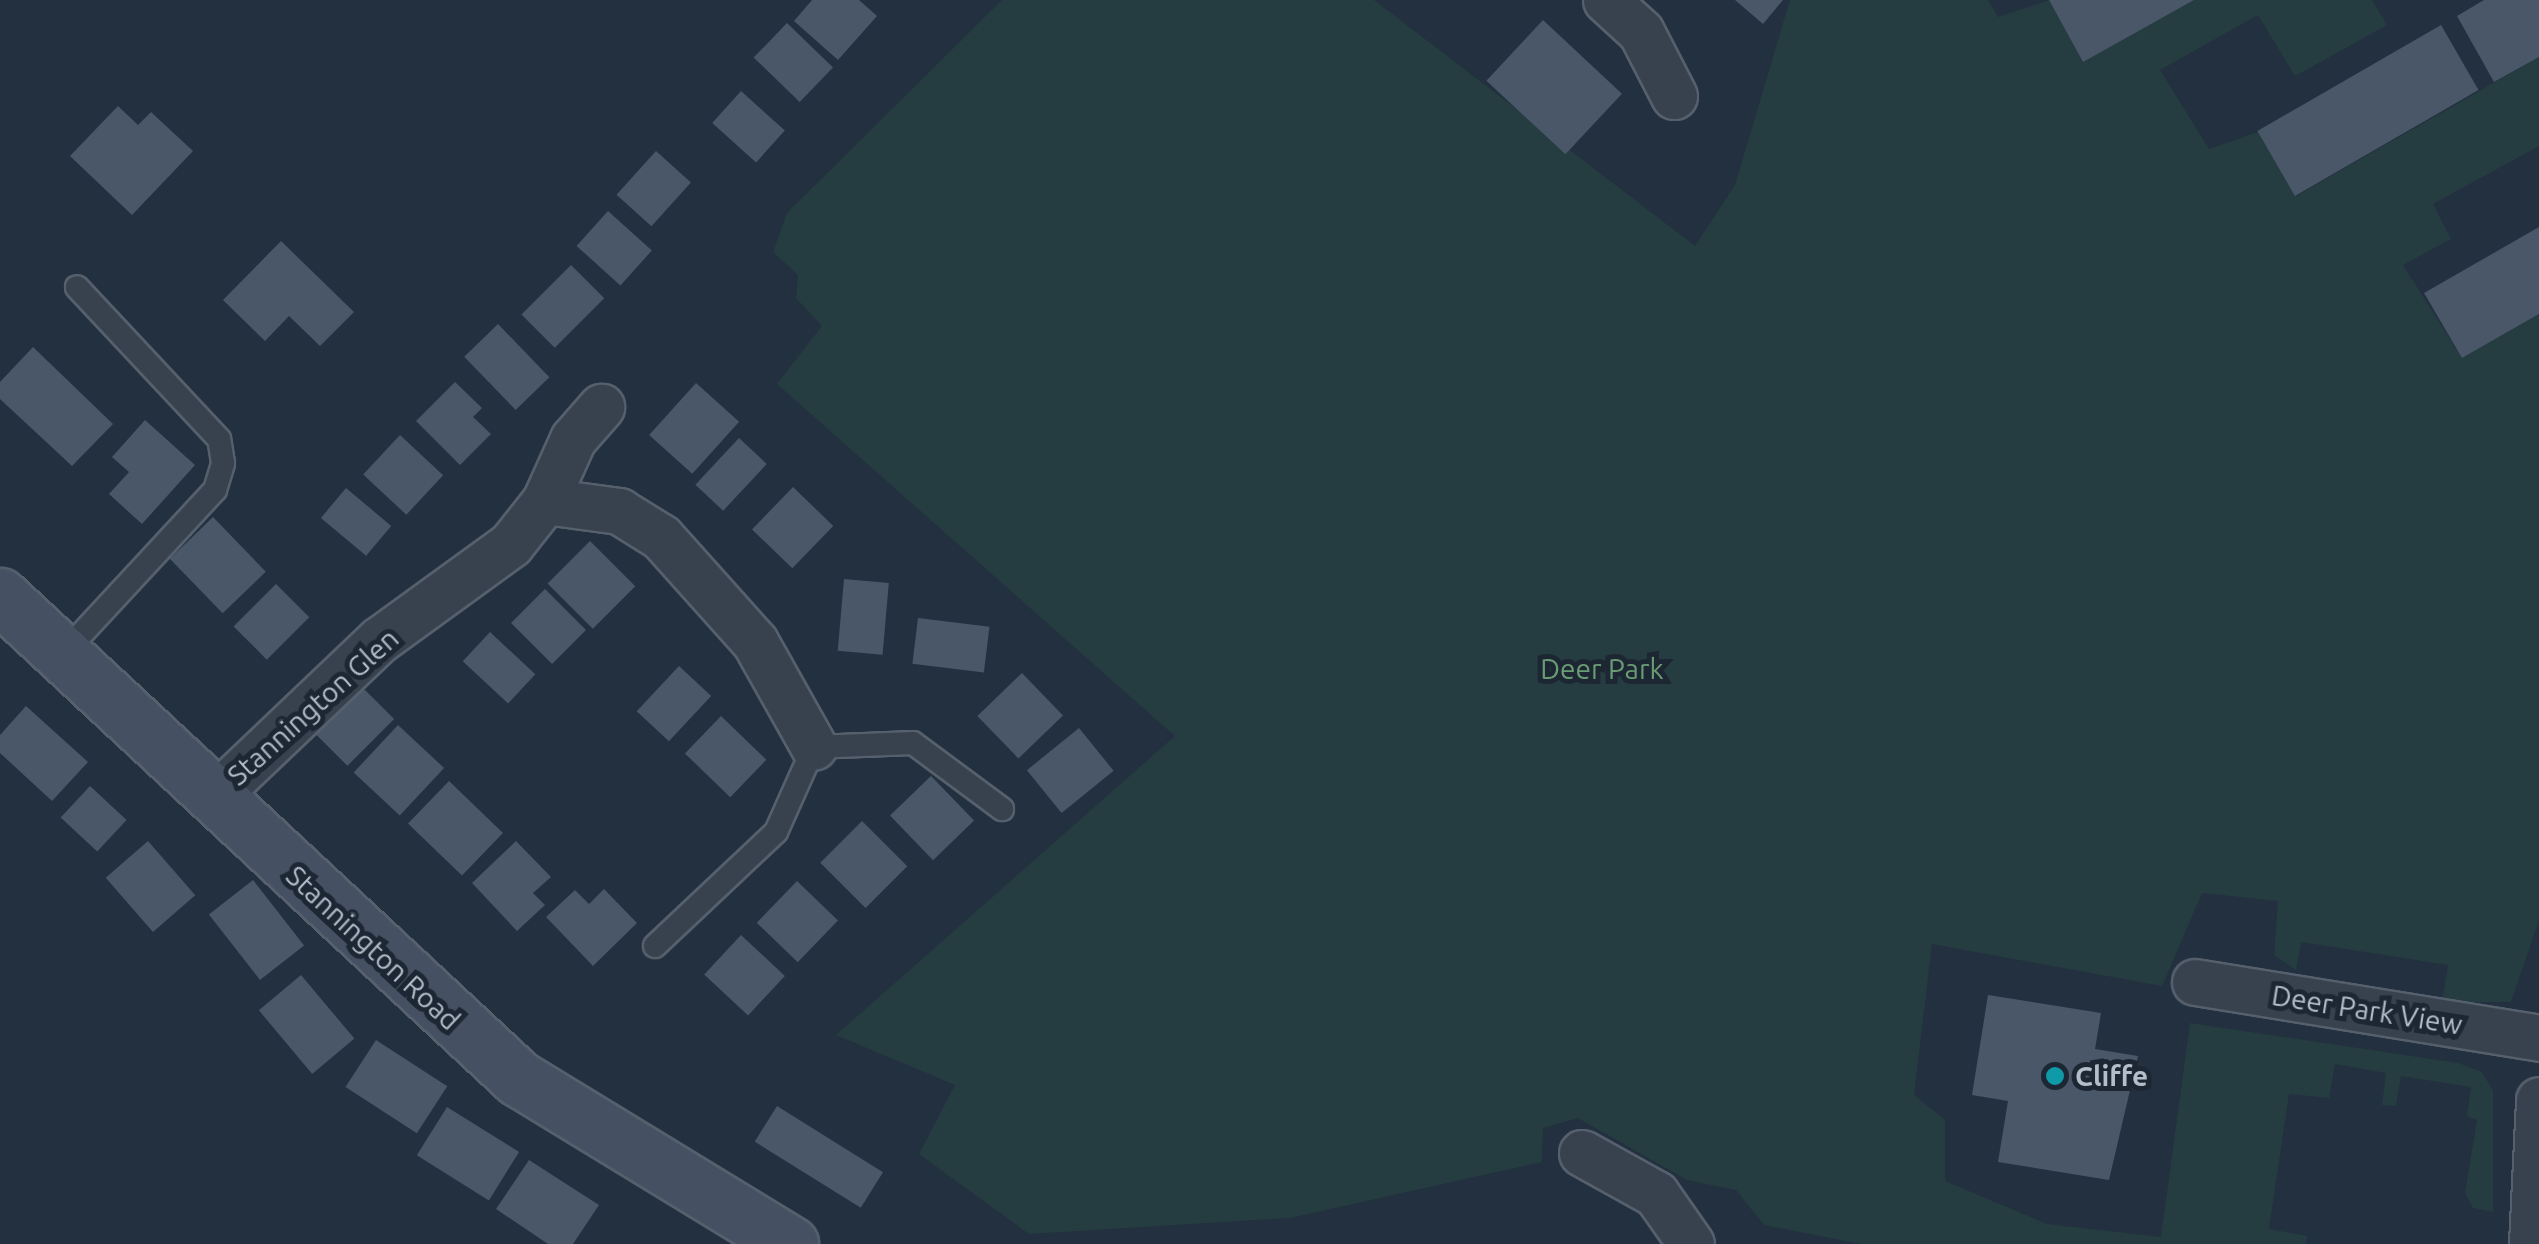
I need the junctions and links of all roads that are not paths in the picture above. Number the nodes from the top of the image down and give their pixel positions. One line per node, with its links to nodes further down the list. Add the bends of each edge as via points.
1 (1606, 0): 2 (street, via 1641,32)
2 (1674, 96)
3 (76, 287): 7 (lane, via 219,439 223,463 215,490)
4 (601, 406): 5 (street, Stannington Glen, via 573,439)
5 (545, 501): 8 (street, via 619,511 662,537 755,642); 9 (street, Stannington Glen, via 511,544 378,640)
6 (0, 596): 7 (main road, Stannington Road)
7 (62, 655): 9 (main road, Stannington Road)
8 (814, 747): 10 (lane, via 913,743); 11 (lane, via 776,832)
9 (214, 796): 17 (main road, Stannington Road, via 518,1078)
10 (1002, 809)
11 (655, 946)
12 (2195, 982): 13 (street, Deer Park View)
13 (2539, 1038)
14 (2539, 1100): 18 (street)
15 (1582, 1153): 16 (street, via 1656,1194)
16 (1704, 1233)
17 (790, 1244)
18 (2532, 1244)

